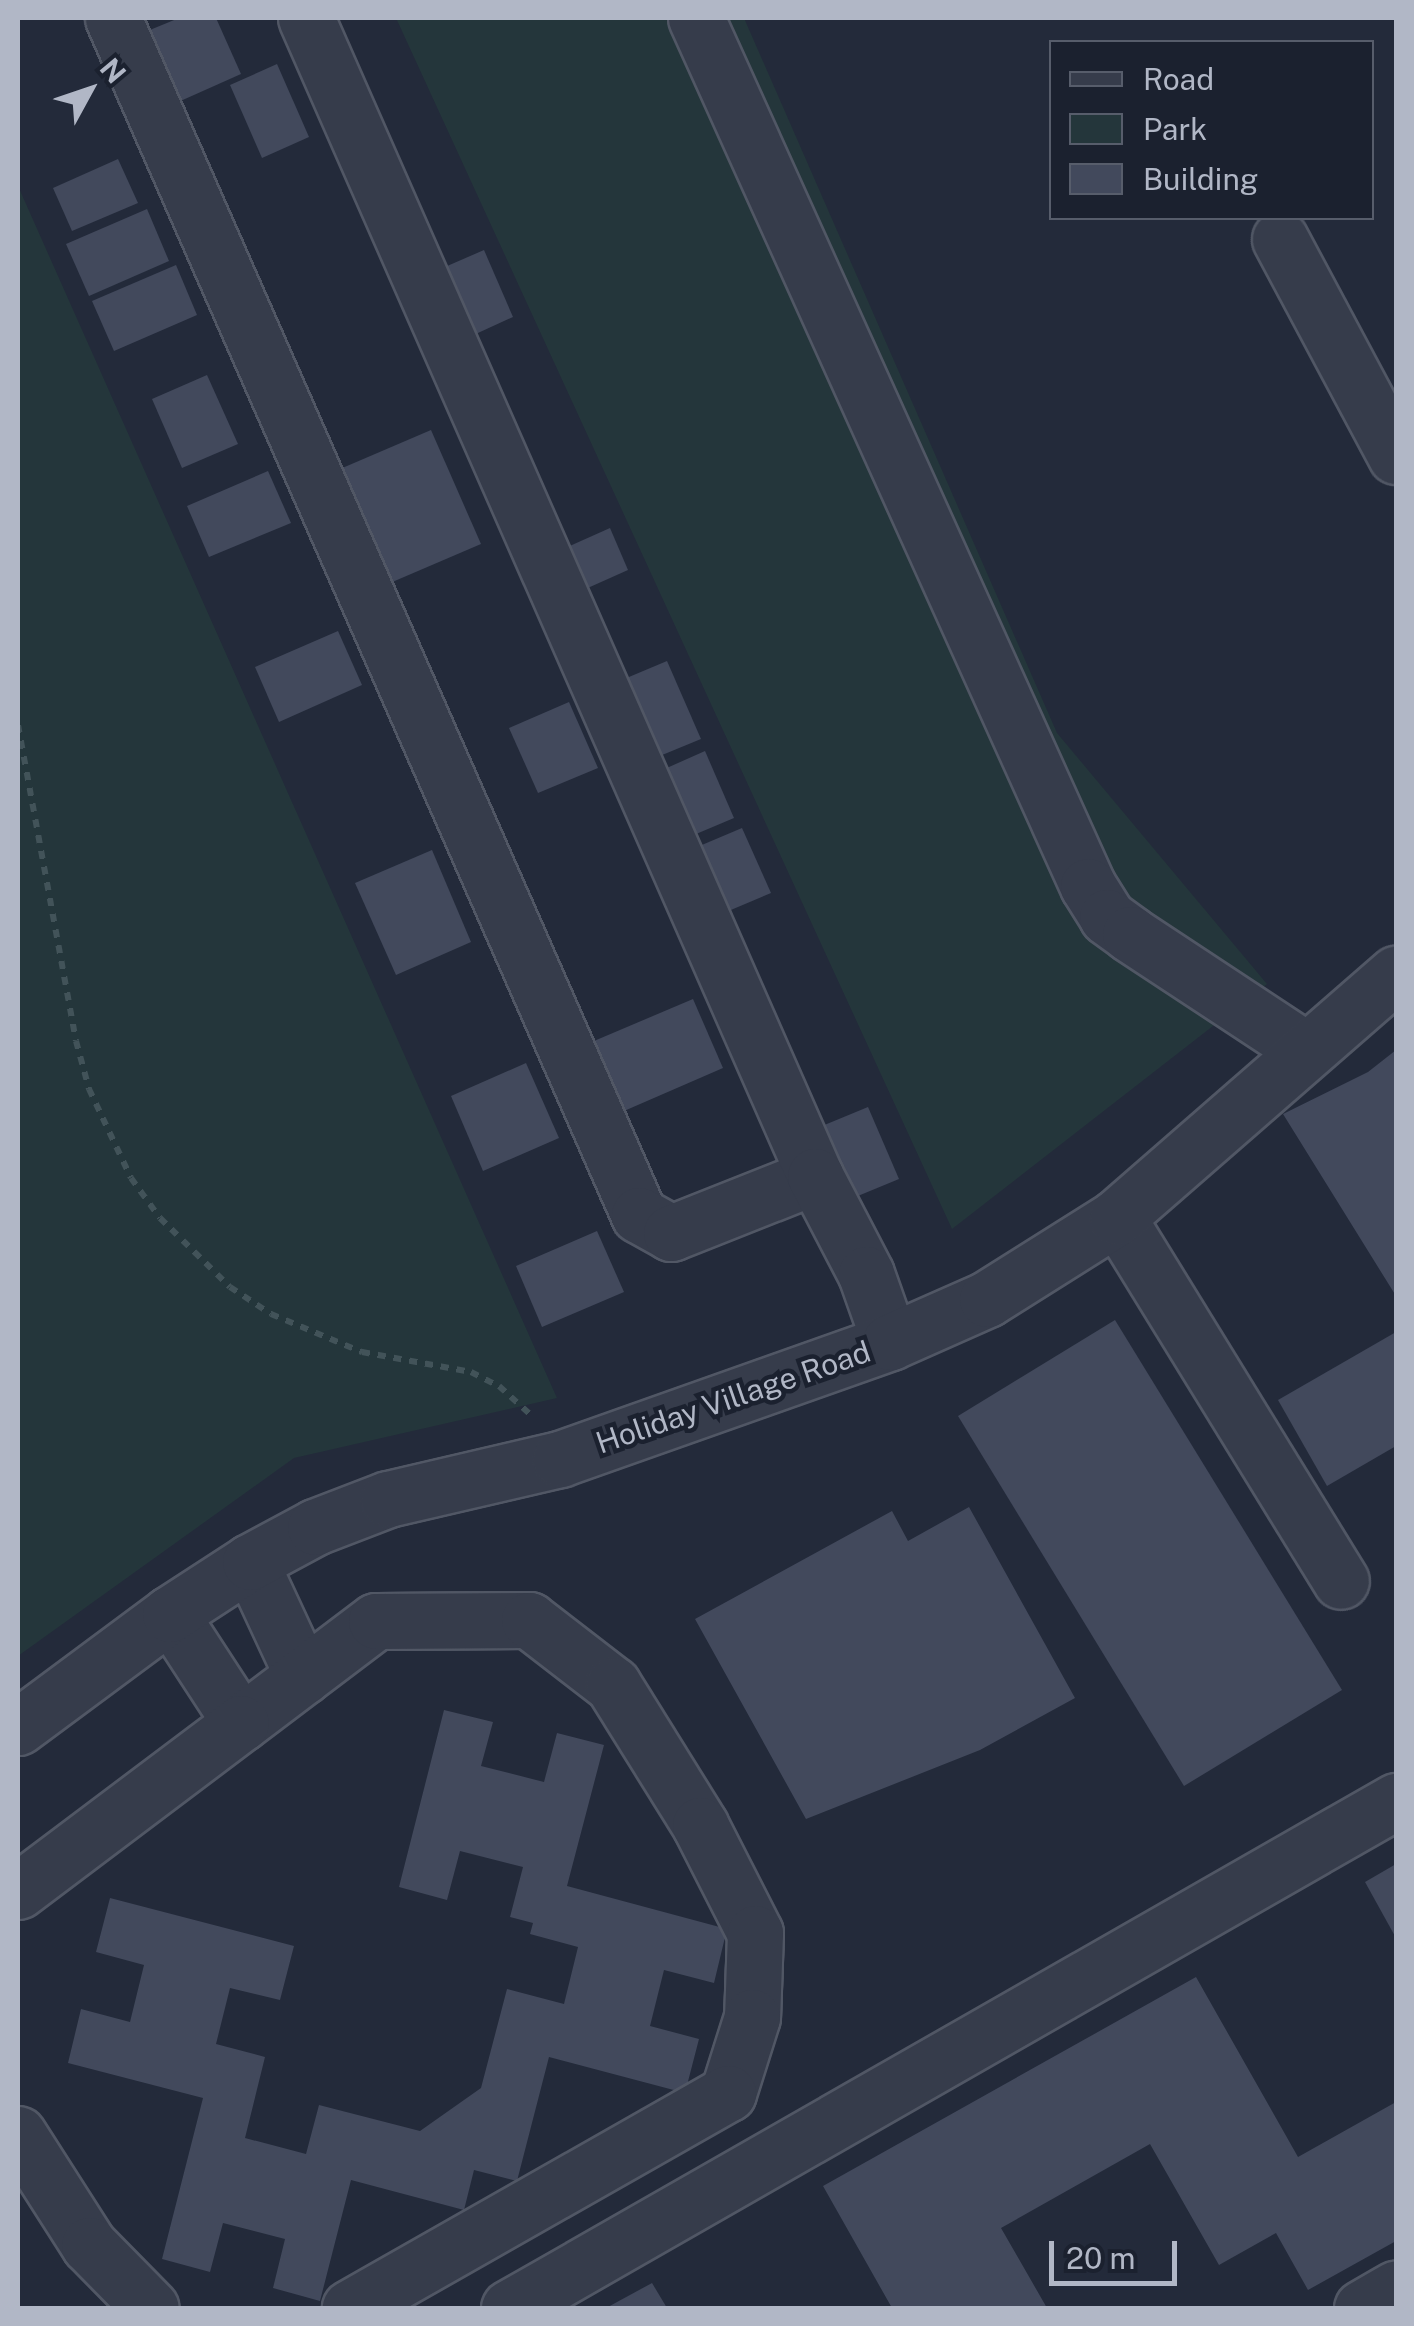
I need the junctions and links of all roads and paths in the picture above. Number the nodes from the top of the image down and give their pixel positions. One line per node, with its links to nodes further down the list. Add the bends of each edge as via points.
1 (113, 18): 9 (street, via 638,1215 671,1233)
2 (306, 18): 9 (street)
3 (696, 18): 8 (street, via 1088,886 1118,926)
4 (1280, 239): 5 (street)
5 (1396, 456)
6 (18, 725): 12 (path, via 89,1089 123,1164 160,1218 230,1287 271,1314 362,1352 440,1364 499,1386 524,1406)
7 (1396, 974): 8 (street, Holiday Village Road)
8 (1306, 1050): 10 (street, Holiday Village Road)
9 (815, 1176): 11 (street, via 866,1274)
10 (1117, 1218): 11 (street, Holiday Village Road, via 987,1299); 14 (street)
11 (890, 1342): 12 (street, Holiday Village Road)
12 (560, 1459): 13 (street, Holiday Village Road, via 388,1500)
13 (250, 1562): 15 (street, Holiday Village Road); 16 (street)
14 (1341, 1581)
15 (170, 1614): 17 (street); 18 (street, Holiday Village Road)
16 (303, 1676): 17 (street); 24 (street, via 376,1621 529,1620 613,1685 700,1825 755,1933 752,2017 728,2093)
17 (240, 1723): 20 (street)
18 (18, 1727)
19 (1396, 1802): 25 (street)
20 (18, 1891)
21 (18, 2134): 23 (street, via 88,2245)
22 (1396, 2288): 26 (street)
23 (150, 2308)
24 (350, 2308)
25 (509, 2308)
26 (1362, 2308)

